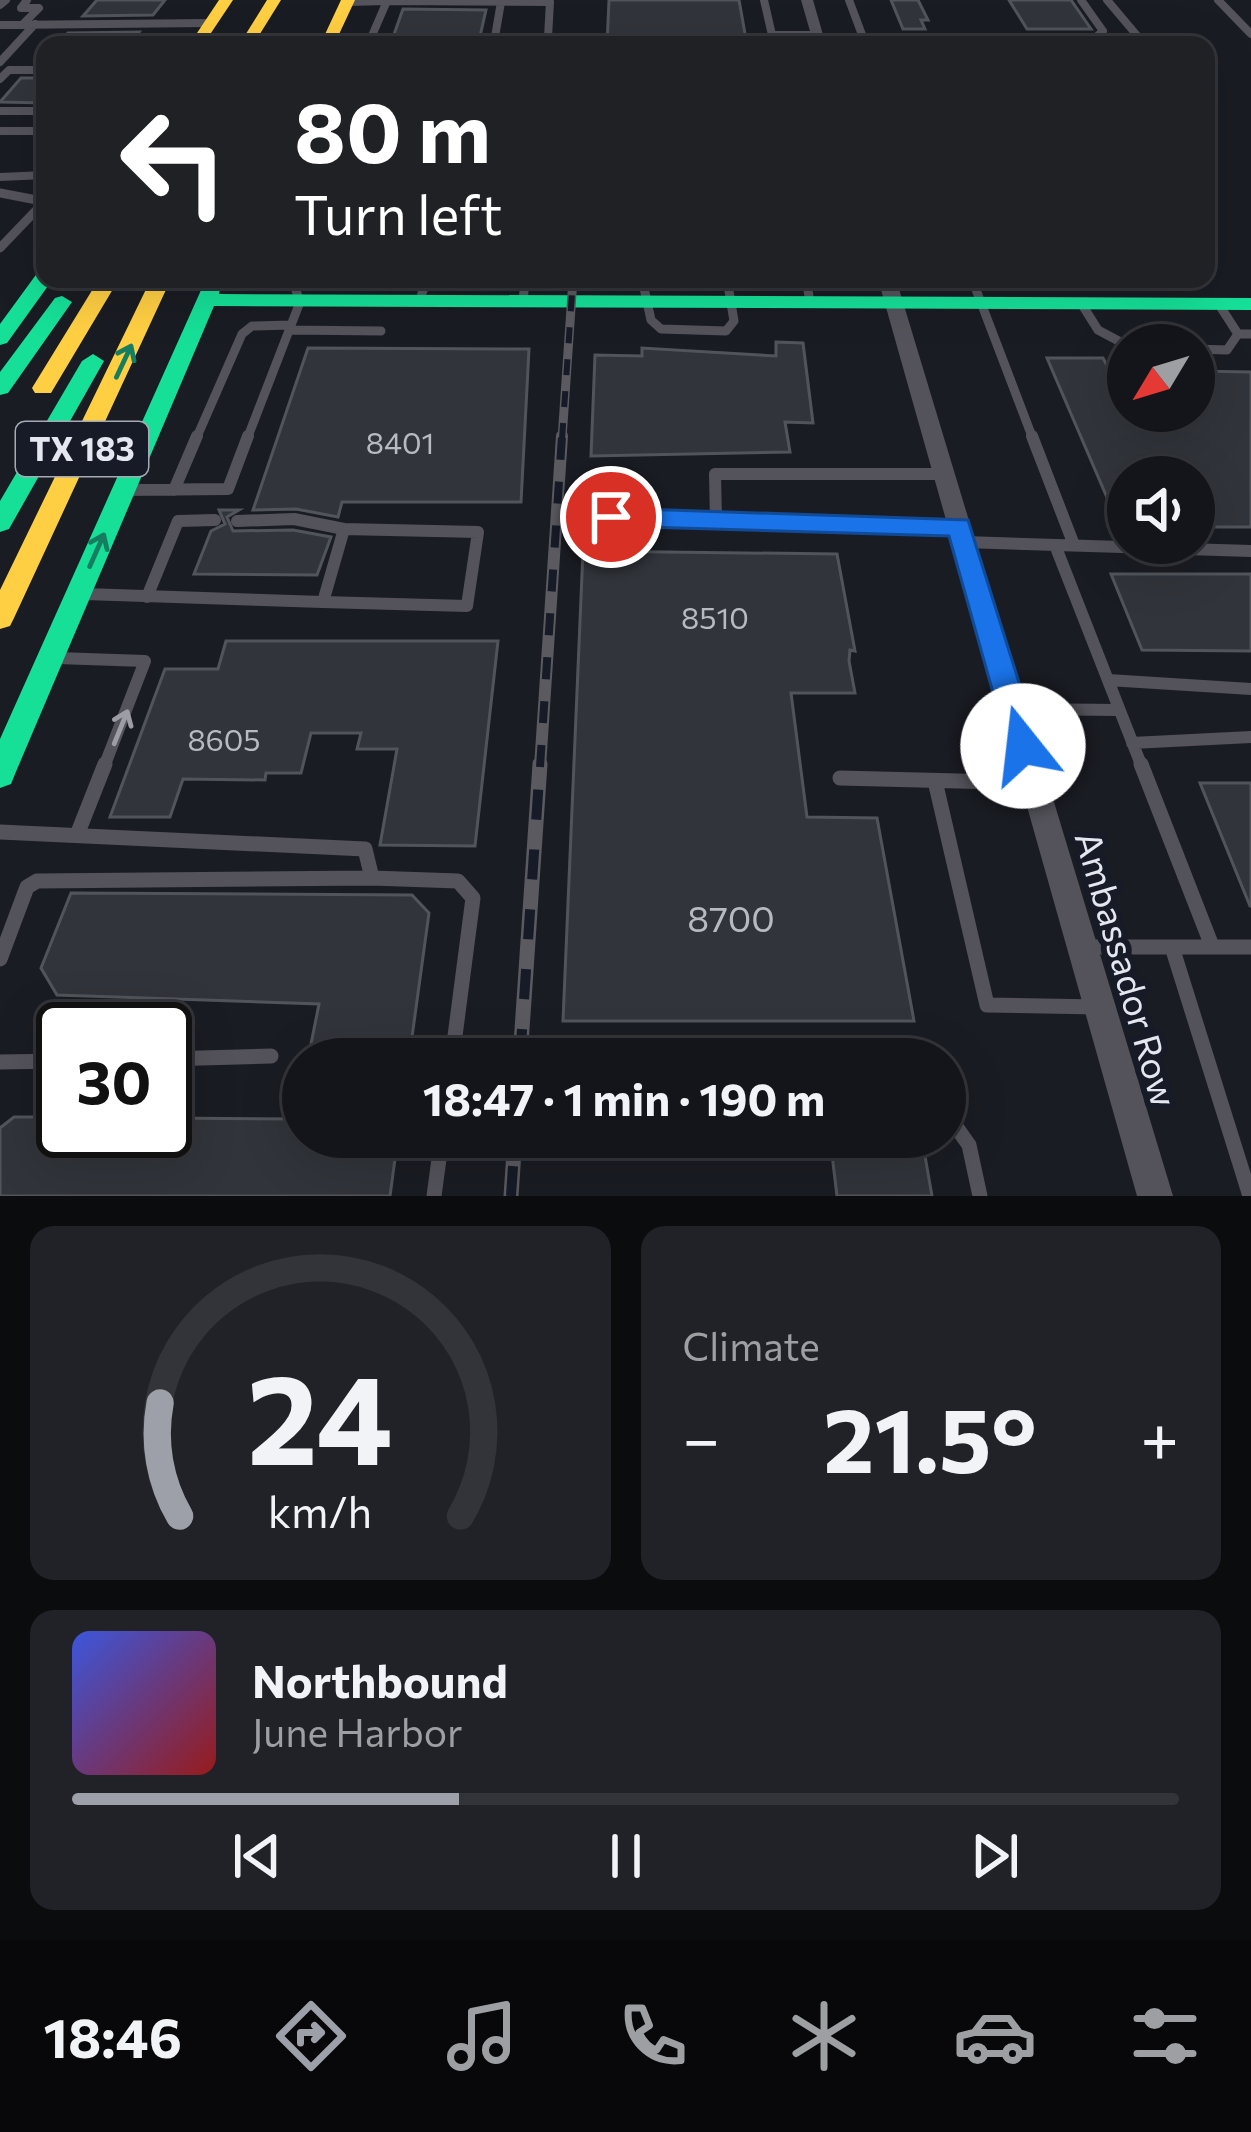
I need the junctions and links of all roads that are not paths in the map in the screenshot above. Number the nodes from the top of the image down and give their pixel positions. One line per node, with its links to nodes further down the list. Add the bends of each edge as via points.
1 (27, 0): 14 (lane, via 21,8 39,8)
2 (274, 0): 18 (main road)
3 (302, 0): 19 (main road)
4 (764, 0): 24 (lane)
5 (807, 0): 25 (street)
6 (849, 0): 26 (lane)
7 (1081, 0): 27 (lane, via 1103,31)
8 (1107, 0): 28 (lane)
9 (1218, 0): 17 (lane)
10 (348, 1): 11 (lane); 20 (main road)
11 (387, 1): 12 (lane); 21 (lane)
12 (502, 2): 22 (lane); 23 (lane, via 550,2)
13 (211, 22): 15 (lane)
14 (22, 24): 15 (lane); 16 (lane)
15 (35, 24): 29 (lane)
16 (0, 25)
17 (1251, 34)
18 (252, 36)
19 (283, 36)
20 (331, 36)
21 (371, 36)
22 (494, 36)
23 (548, 36)
24 (772, 36)
25 (817, 36)
26 (862, 36)
27 (1098, 36)
28 (1137, 36)
29 (3, 67): 30 (lane); 31 (lane)
30 (36, 69)
31 (0, 79)
32 (0, 111): 33 (lane)
33 (36, 111)
34 (0, 130): 35 (lane)
35 (36, 131)
36 (36, 175): 37 (lane)
37 (0, 177)
38 (0, 193): 39 (lane)
39 (36, 200)
40 (36, 210): 41 (lane)
41 (0, 248)
42 (36, 279): 43 (main road)
43 (9, 281)
44 (36, 288): 64 (main road)
45 (73, 288): 70 (main road, TX 183)
46 (104, 288): 71 (main road)
47 (133, 288): 79 (main road)
48 (157, 288): 88 (main road, TX 183, one-way to 48)
49 (722, 288): 55 (main road)
50 (735, 288): 59 (lane, via 726,331 661,329)
51 (753, 288): 56 (main road)
52 (210, 290): 63 (main road); 73 (main road)
53 (423, 291): 54 (main road); 63 (main road)
54 (524, 291): 59 (main road)
55 (683, 291): 59 (main road)
56 (808, 291): 57 (main road)
57 (890, 291): 58 (main road); 72 (street, Ambassador Row)
58 (976, 291): 60 (main road); 83 (lane)
59 (647, 302)
60 (1081, 303): 61 (main road); 68 (lane)
61 (1217, 304): 62 (main road); 66 (lane)
62 (1251, 304)
63 (293, 309): 65 (lane); 74 (lane, via 242,334); 74 (lane, via 228,489)
64 (5, 327)
65 (381, 331)
66 (1238, 334): 67 (lane); 69 (lane, via 1227,350)
67 (1251, 334)
68 (1107, 335)
69 (1215, 350)
70 (0, 388)
71 (33, 405)
72 (944, 474): 78 (lane, via 715,474); 81 (street, Ambassador Row)
73 (123, 490): 74 (lane); 85 (main road, one-way to 73)
74 (174, 490)
75 (611, 517): 78 (lane)
76 (214, 520): 86 (lane, via 178,521)
77 (237, 520): 80 (lane)
78 (716, 520): 81 (lane)
79 (0, 524)
80 (344, 529): 87 (lane); 87 (lane, via 478,532 467,606)
81 (961, 534): 82 (lane); 92 (street, Ambassador Row)
82 (1055, 544): 83 (lane); 90 (lane)
83 (1075, 545): 84 (lane)
84 (1251, 551)
85 (77, 594): 86 (lane); 89 (main road)
86 (147, 597): 87 (lane)
87 (323, 603)
88 (0, 618)
89 (51, 658): 96 (main road); 101 (lane, one-way to 89, via 145,661)
90 (1108, 680): 91 (lane); 93 (lane)
91 (1251, 688)
92 (1012, 709): 93 (lane); 99 (street, Ambassador Row)
93 (1119, 710): 95 (lane)
94 (1251, 737): 95 (lane)
95 (1132, 742): 103 (lane)
96 (0, 774)
97 (840, 778): 98 (lane)
98 (935, 781): 99 (lane); 108 (lane, via 987,1005)
99 (1034, 783): 104 (street, Ambassador Row)
100 (0, 832): 101 (lane)
101 (77, 836): 102 (lane, via 365,849)
102 (371, 878): 107 (lane, via 38,881 27,887); 109 (lane, via 458,881 472,898)
103 (1212, 946): 105 (lane); 106 (lane)
104 (1082, 947): 105 (lane); 108 (street, Ambassador Row)
105 (1172, 947): 119 (lane)
106 (1251, 947)
107 (0, 959)
108 (1100, 1007): 118 (street, Ambassador Row)
109 (455, 1038)
110 (271, 1056): 111 (lane)
111 (192, 1058)
112 (36, 1061): 113 (lane)
113 (0, 1062)
114 (966, 1141): 117 (lane)
115 (439, 1158): 116 (lane)
116 (434, 1196)
117 (980, 1196)
118 (1155, 1196)
119 (1250, 1196)

